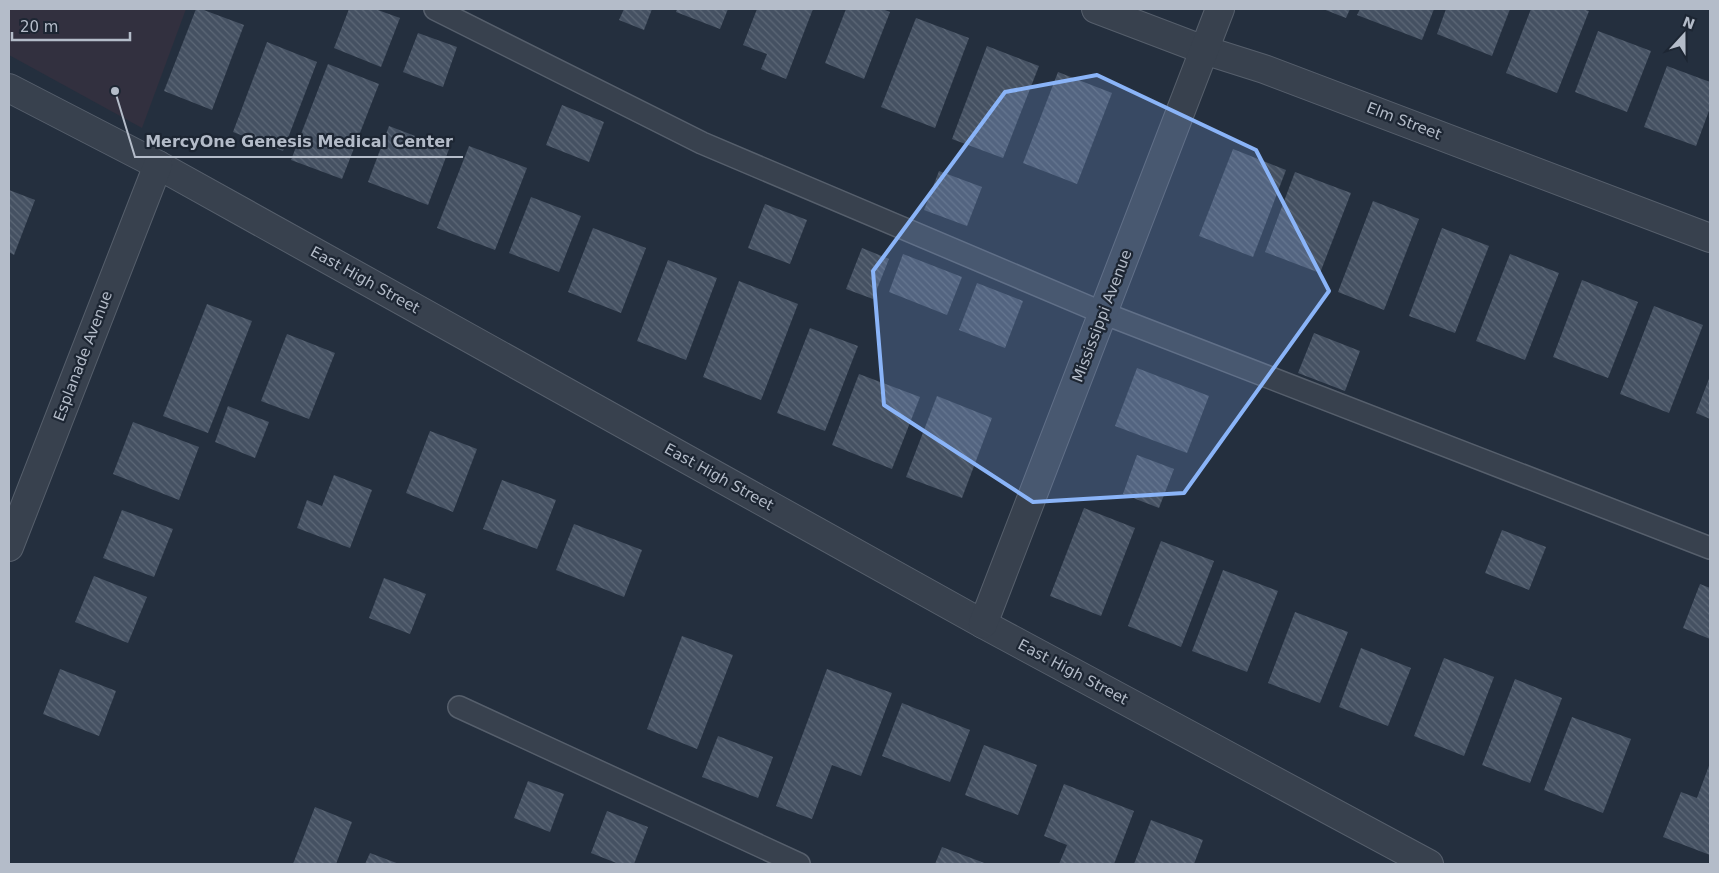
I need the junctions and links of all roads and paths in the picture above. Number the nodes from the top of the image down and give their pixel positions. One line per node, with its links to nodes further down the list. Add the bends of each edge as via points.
1 (435, 9): 8 (lane, via 702,143)
2 (1096, 9): 4 (street, Elm Street)
3 (1220, 9): 4 (street, Mississippi Avenue)
4 (1204, 50): 7 (street, Elm Street, via 1264,68); 8 (street, Mississippi Avenue)
5 (9, 88): 6 (street, East High Street)
6 (158, 165): 9 (street, Esplanade Avenue); 11 (street, East High Street)
7 (1710, 238)
8 (1103, 313): 10 (lane); 11 (street, Mississippi Avenue)
9 (9, 547)
10 (1710, 548)
11 (983, 624): 14 (street, East High Street)
12 (459, 707): 13 (lane)
13 (799, 864)
14 (1429, 864)

